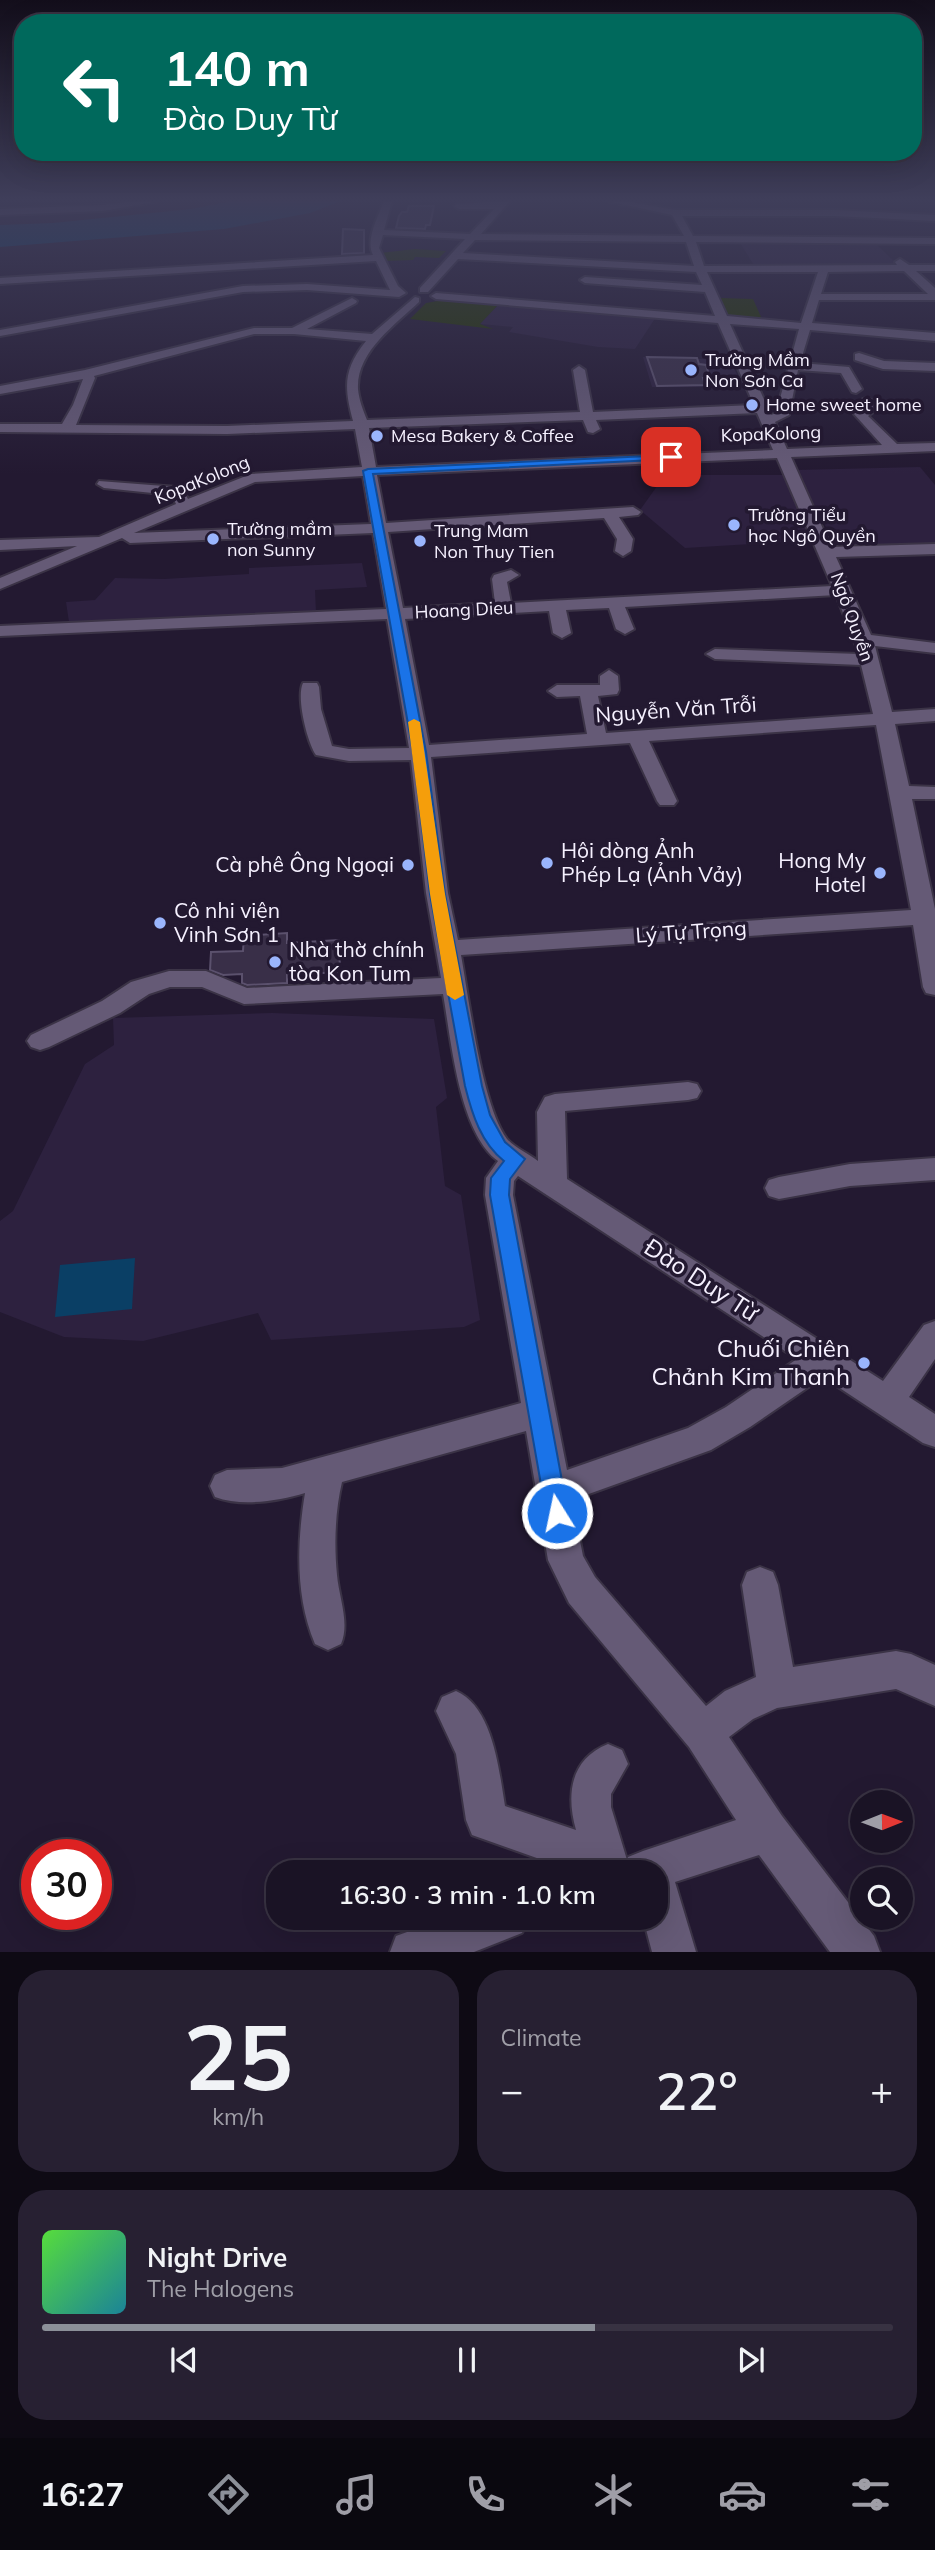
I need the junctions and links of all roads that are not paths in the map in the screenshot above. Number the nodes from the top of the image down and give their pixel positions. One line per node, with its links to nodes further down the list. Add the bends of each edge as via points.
1 (201, 292): 14 (street)
2 (377, 292): 7 (street)
3 (405, 292): 7 (street)
4 (412, 292): 7 (street, Đào Duy Từ)
5 (711, 292): 11 (street, Ngô Quyền)
6 (817, 292): 9 (street)
7 (410, 294): 11 (street); 16 (street, Đào Duy Từ)
8 (935, 296): 9 (street)
9 (816, 297): 12 (street)
10 (352, 302): 13 (street)
11 (724, 320): 12 (street); 28 (street, Ngô Quyền)
12 (805, 327): 15 (street); 18 (street)
13 (294, 331): 16 (street); 22 (street, via 254,331)
14 (0, 334)
15 (935, 337)
16 (376, 338): 29 (street, Đào Duy Từ, via 357,364 351,384)
17 (859, 357): 19 (street, via 883,365)
18 (793, 366): 24 (street, via 845,370); 28 (street, via 782,415)
19 (935, 368)
20 (18, 370): 23 (street)
21 (579, 370): 27 (street)
22 (85, 374): 23 (street); 31 (street, via 89,378 82,402)
23 (24, 383): 25 (street)
24 (856, 389)
25 (0, 390)
26 (868, 402): 34 (street, via 869,410 862,417)
27 (587, 414): 28 (street); 29 (street, via 481,414); 32 (street)
28 (766, 414): 35 (street, Ngô Quyền)
29 (361, 424): 31 (street, via 183,432); 36 (street, Đào Duy Từ)
30 (0, 428): 31 (street)
31 (65, 429)
32 (593, 429)
33 (935, 447): 34 (street, KopaKolong)
34 (893, 448): 35 (street, KopaKolong)
35 (781, 452): 36 (street, KopaKolong); 46 (street, Ngô Quyền)
36 (368, 471): 38 (street, KopaKolong, via 251,478); 41 (street, Đào Duy Từ)
37 (104, 484): 38 (street, via 177,491)
38 (186, 507): 42 (street, KopaKolong)
39 (632, 512): 40 (street)
40 (609, 514): 41 (street); 45 (street, via 625,539)
41 (378, 528): 42 (street); 54 (street, Đào Duy Từ)
42 (114, 538): 43 (street); 48 (street, KopaKolong)
43 (0, 545)
44 (935, 549): 46 (street)
45 (623, 551)
46 (828, 552): 49 (street, Ngô Quyền)
47 (511, 575): 53 (street, via 499,582)
48 (0, 584)
49 (843, 590): 50 (street, Hoang Dieu); 59 (street, Ngô Quyền)
50 (724, 597): 51 (street, Hoang Dieu); 55 (street)
51 (615, 602): 52 (street, Hoang Dieu); 56 (street)
52 (557, 606): 53 (street, Hoang Dieu); 58 (street)
53 (504, 608): 54 (street, Hoang Dieu)
54 (394, 614): 57 (street, Hoang Dieu); 71 (street, Đào Duy Từ)
55 (740, 615)
56 (625, 629)
57 (0, 631)
58 (562, 632)
59 (864, 639): 60 (street); 62 (street, Ngô Quyền)
60 (935, 648)
61 (715, 654): 62 (street, via 768,665)
62 (869, 660): 68 (street, Ngô Quyền)
63 (609, 677): 66 (street, via 610,690)
64 (310, 687): 71 (street, Nguyễn Văn Trỗi, via 323,751)
65 (557, 691): 66 (street)
66 (588, 691): 70 (street)
67 (935, 715): 68 (street, Nguyễn Văn Trỗi)
68 (884, 718): 69 (street, Nguyễn Văn Trỗi); 72 (street, Ngô Quyền)
69 (637, 736): 70 (street, Nguyễn Văn Trỗi); 74 (street)
70 (598, 739): 71 (street, Nguyễn Văn Trỗi)
71 (420, 753): 76 (street, Đào Duy Từ)
72 (900, 792): 73 (street); 75 (street, Ngô Quyền)
73 (935, 793)
74 (667, 801)
75 (929, 917): 76 (street, Lý Tự Trọng); 78 (street, Ngô Quyền)
76 (447, 948): 77 (street, Đào Duy Từ)
77 (454, 985): 79 (street, via 243,996 206,979 169,979 140,988); 81 (street, Đào Duy Từ, via 481,1115 498,1147)
78 (935, 987)
79 (40, 1041)
80 (688, 1091): 83 (street, via 555,1104 551,1112)
81 (516, 1159): 83 (street, Đào Duy Từ); 88 (street, via 500,1178 499,1195)
82 (935, 1169): 84 (street, via 850,1175)
83 (553, 1183): 86 (street, Đào Duy Từ)
84 (779, 1188)
85 (935, 1334): 87 (street)
86 (823, 1359): 87 (street, Đào Duy Từ); 92 (street, via 699,1440)
87 (887, 1401): 89 (street, Đào Duy Từ)
88 (539, 1413): 90 (street); 92 (street)
89 (935, 1432)
90 (327, 1471): 91 (street, via 282,1484); 94 (street, via 318,1518)
91 (228, 1486)
92 (553, 1491): 98 (street, via 566,1560 582,1590)
93 (760, 1585): 96 (street)
94 (328, 1631)
95 (935, 1687): 96 (street, via 912,1673 896,1670)
96 (777, 1689): 98 (street, via 739,1705)
97 (456, 1711): 101 (street, via 476,1750 487,1820)
98 (704, 1733): 100 (street)
99 (608, 1764): 102 (street, via 591,1788 590,1807)
100 (767, 1831): 103 (street); 108 (street)
101 (599, 1860)
102 (627, 1860)
103 (668, 1863)
104 (472, 1930): 106 (street)
105 (664, 1930): 107 (street)
106 (412, 1951)
107 (674, 1951)
108 (858, 1951)

